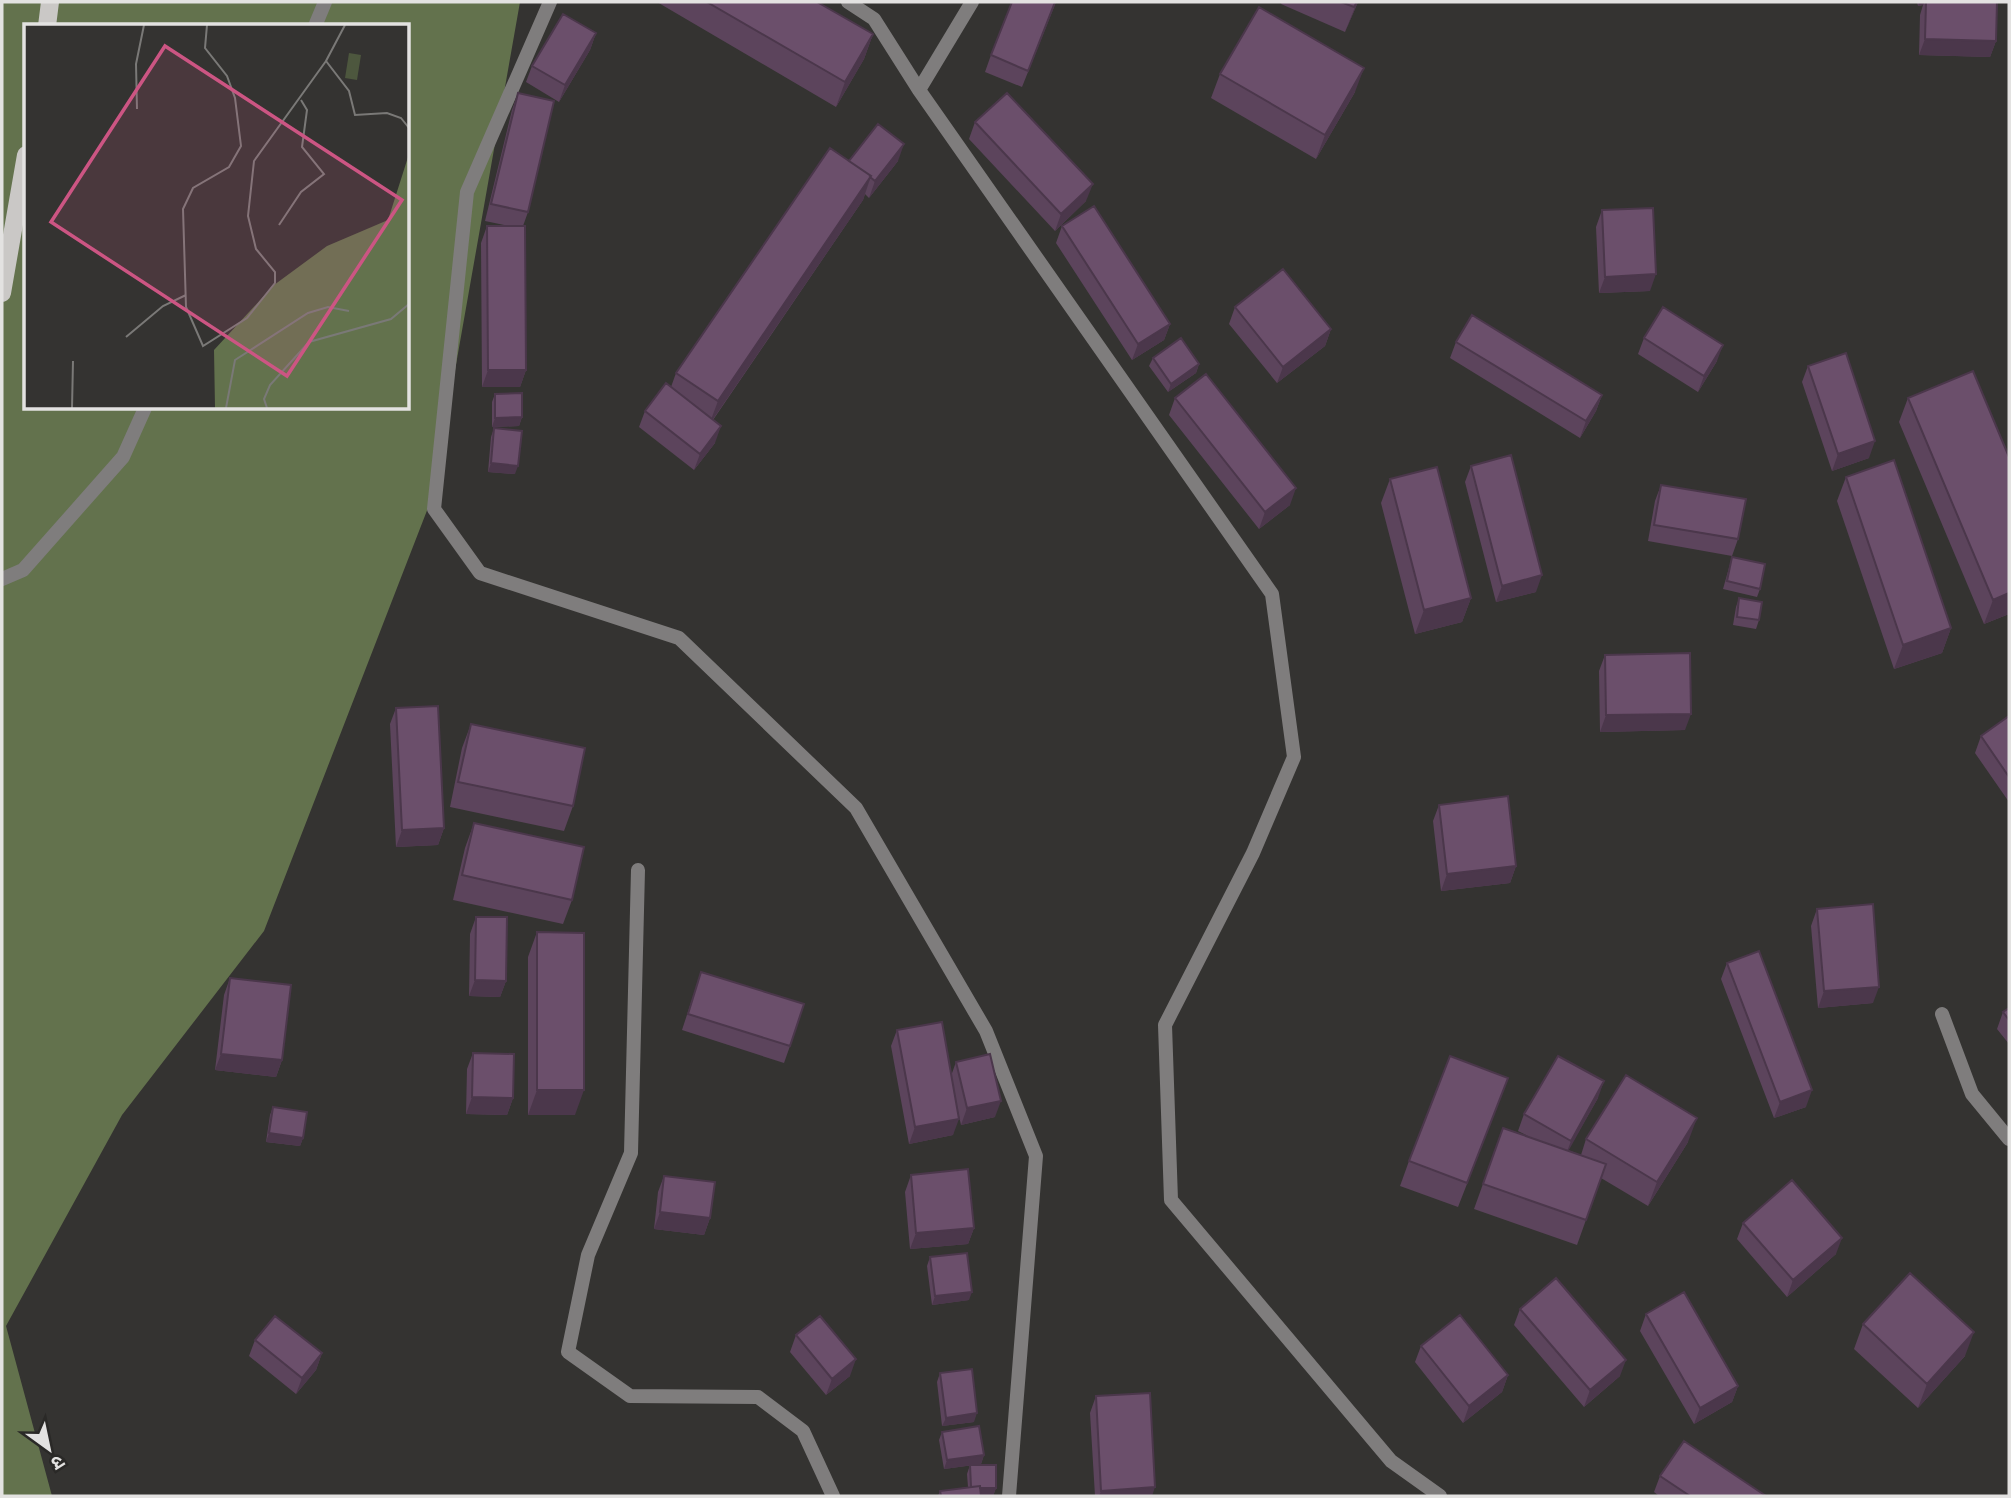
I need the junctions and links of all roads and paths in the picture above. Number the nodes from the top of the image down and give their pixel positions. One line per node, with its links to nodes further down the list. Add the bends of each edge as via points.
1 (50, 2): 6 (main road)
2 (325, 2): 7 (street)
3 (550, 2): 17 (street, via 467,192 434,509 480,573 679,638 856,808 986,1031 1036,1156)
4 (848, 2): 8 (street, via 874,19)
5 (972, 2): 8 (street)
6 (47, 24)
7 (315, 24)
8 (919, 90): 18 (street, via 1272,594 1294,757 1252,853 1165,1025 1171,1200 1391,1461)
9 (24, 166): 10 (main road)
10 (2, 293)
11 (144, 410): 12 (street, via 124,457 23,570)
12 (2, 579)
13 (638, 870): 16 (street, via 631,1153 588,1255 568,1352 630,1396 758,1397 803,1431)
14 (1942, 1014): 15 (street, via 1972,1094)
15 (2009, 1139)
16 (833, 1496)
17 (1009, 1496)
18 (1440, 1496)

